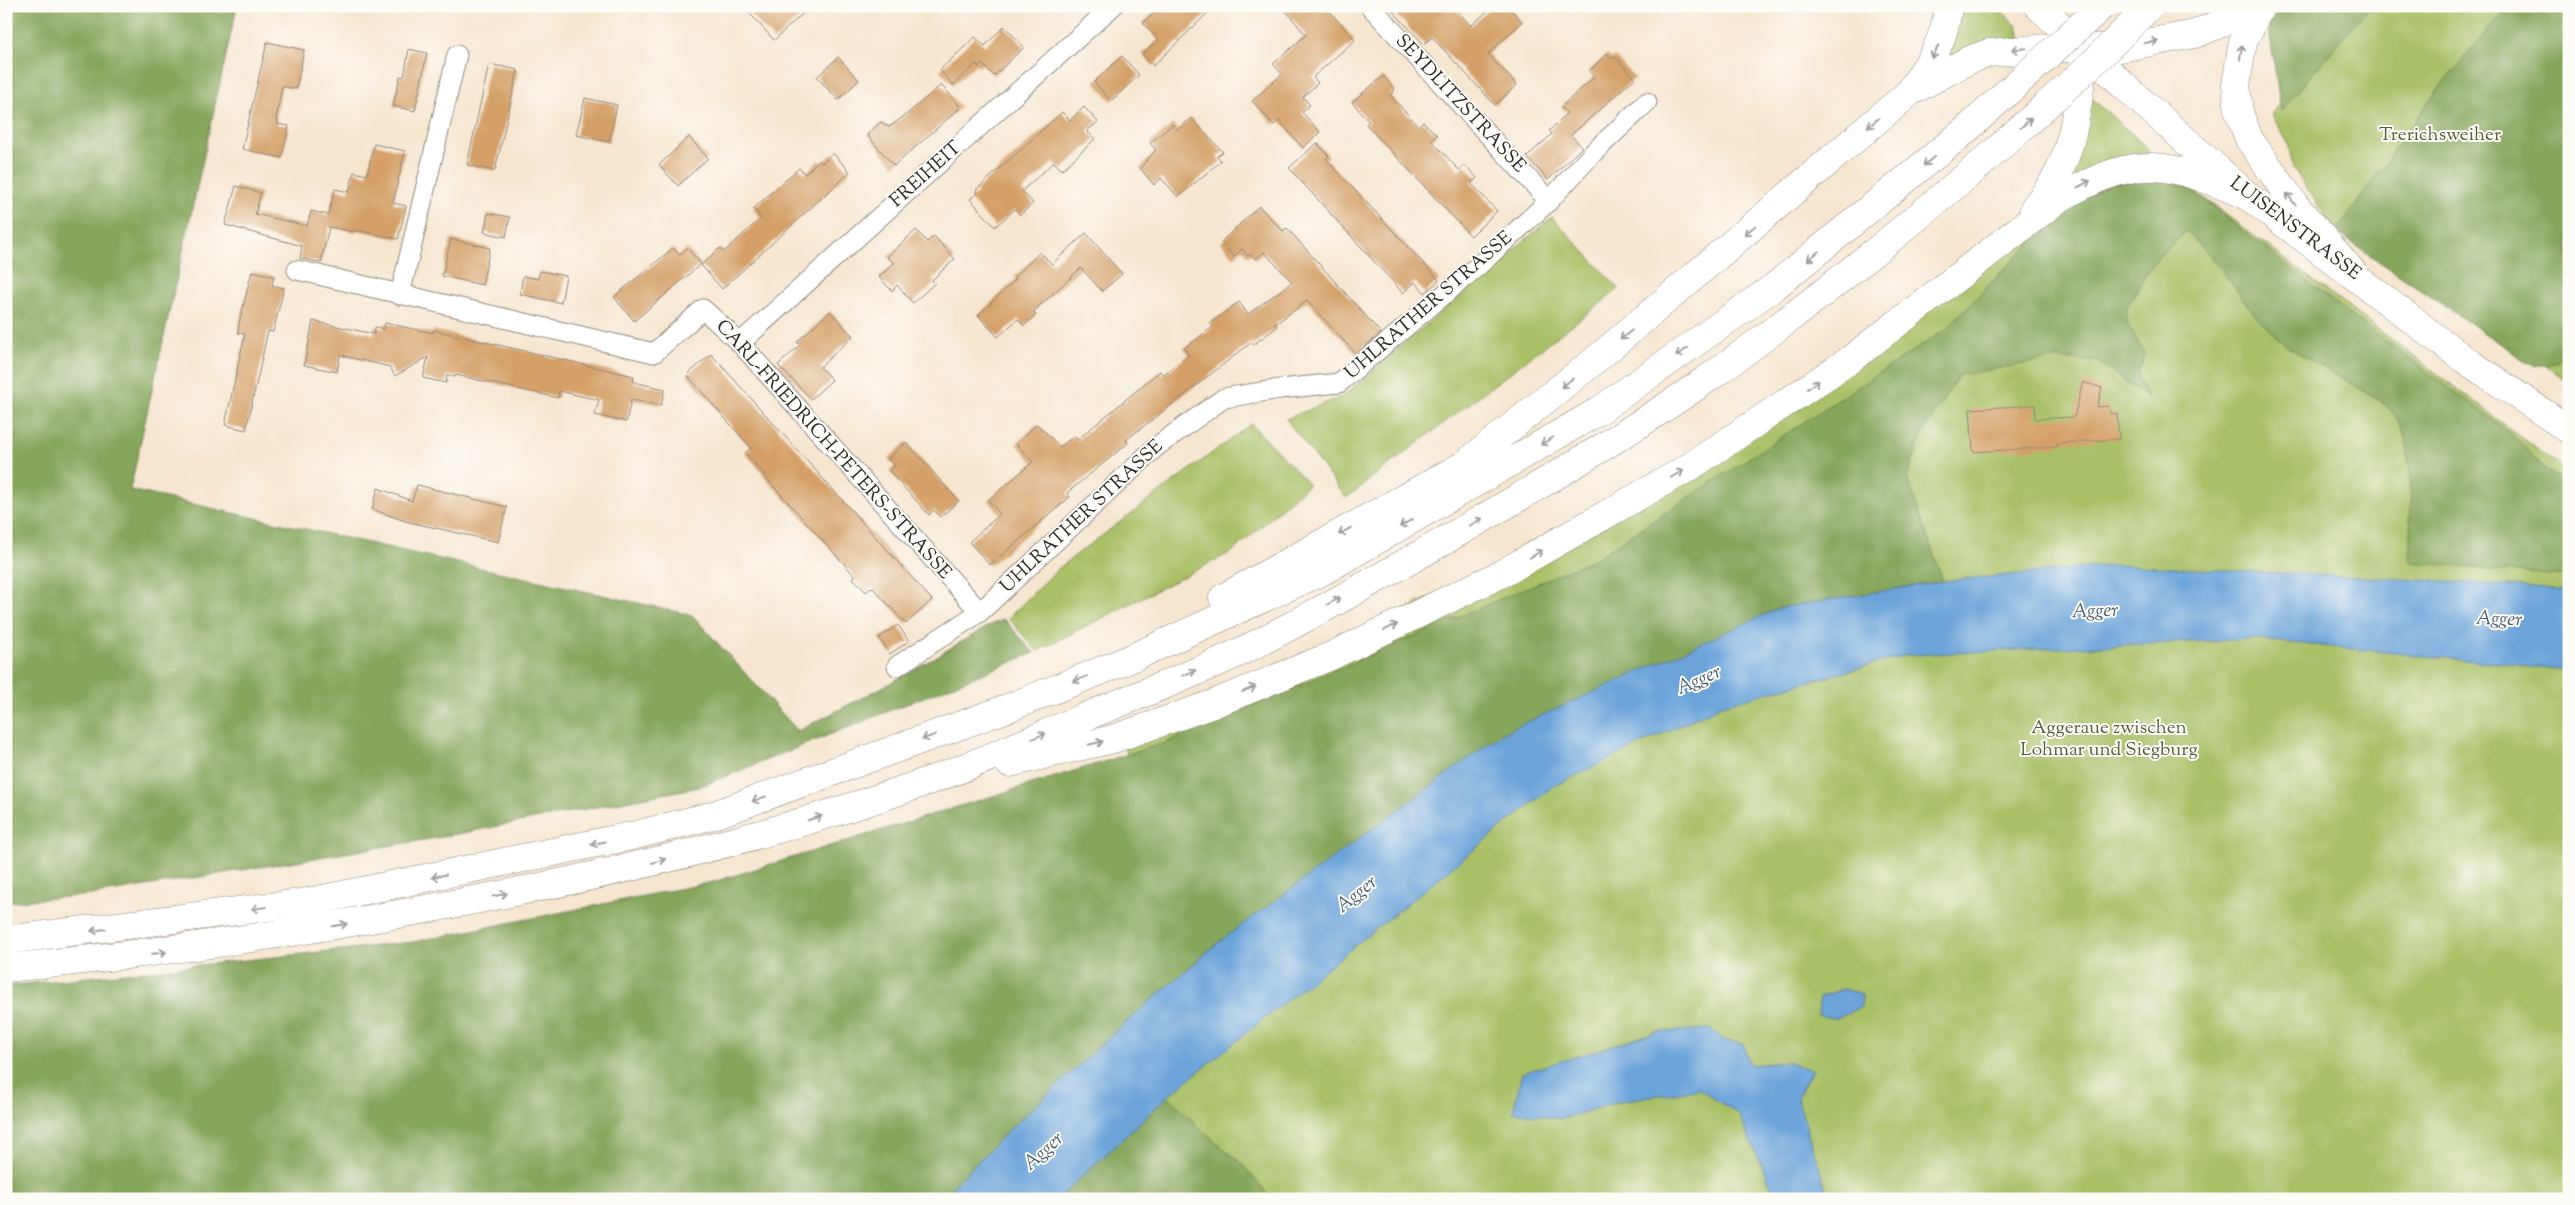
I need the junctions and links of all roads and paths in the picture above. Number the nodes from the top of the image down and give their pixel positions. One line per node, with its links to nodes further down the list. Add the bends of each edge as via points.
1 (1113, 6): 20 (street, FREIHEIT)
2 (1370, 6): 15 (street, SEYDLITZSTRASSE)
3 (1948, 6): 12 (main road, one-way to 12, via 1945,32)
4 (2038, 6): 10 (main road, LUISENSTRASSE)
5 (2087, 6): 10 (main road)
6 (2102, 6): 23 (main road, one-way to 23, bridge, via 1966,130 1774,287 1597,412 1322,571)
7 (2150, 6): 25 (main road, one-way to 7, bridge, via 1248,648 1434,547 1601,450 1698,385 1891,241 2094,62)
8 (2249, 6): 10 (main road, one-way to 8, via 2120,48 2195,34 2224,22)
9 (2261, 6): 18 (main road, one-way to 9, via 2295,205 2249,139 2239,112 2236,84 2243,41)
10 (2086, 49): 12 (main road, one-way to 12, via 2046,48 1989,53 1969,60); 14 (main road, LUISENSTRASSE); 16 (main road, via 2069,145 2061,168)
11 (457, 55): 19 (street)
12 (1910, 92): 23 (main road, one-way to 23, via 1605,352 1464,465 1195,614)
13 (1647, 102): 15 (street, UHLRATHER STRASSE)
14 (2248, 196): 16 (main road, one-way to 14, via 2082,185 2127,168 2153,166 2190,172); 18 (main road, LUISENSTRASSE)
15 (1549, 201): 22 (street, UHLRATHER STRASSE, via 1477,267 1339,383 1280,388 1224,398 1156,446)
16 (2016, 232): 25 (main road, one-way to 16, via 1113,740 1213,704 1331,656 1503,573 1712,452 1847,362)
17 (297, 270): 19 (street, CARL-FRIEDRICH-PETERS-STRASSE)
18 (2356, 276): 21 (main road, LUISENSTRASSE, via 2464,359)
19 (400, 295): 20 (street, CARL-FRIEDRICH-PETERS-STRASSE, via 654,353 703,309)
20 (740, 344): 22 (street, CARL-FRIEDRICH-PETERS-STRASSE)
21 (2569, 430)
22 (980, 612): 24 (street, UHLRATHER STRASSE)
23 (1126, 661): 26 (main road, one-way to 26, via 1008,708 714,815 644,833 308,902)
24 (897, 666)
25 (929, 781): 27 (main road, one-way to 25, via 160,953 292,933 399,916 574,881 790,826)
26 (6, 940)
27 (6, 968)

